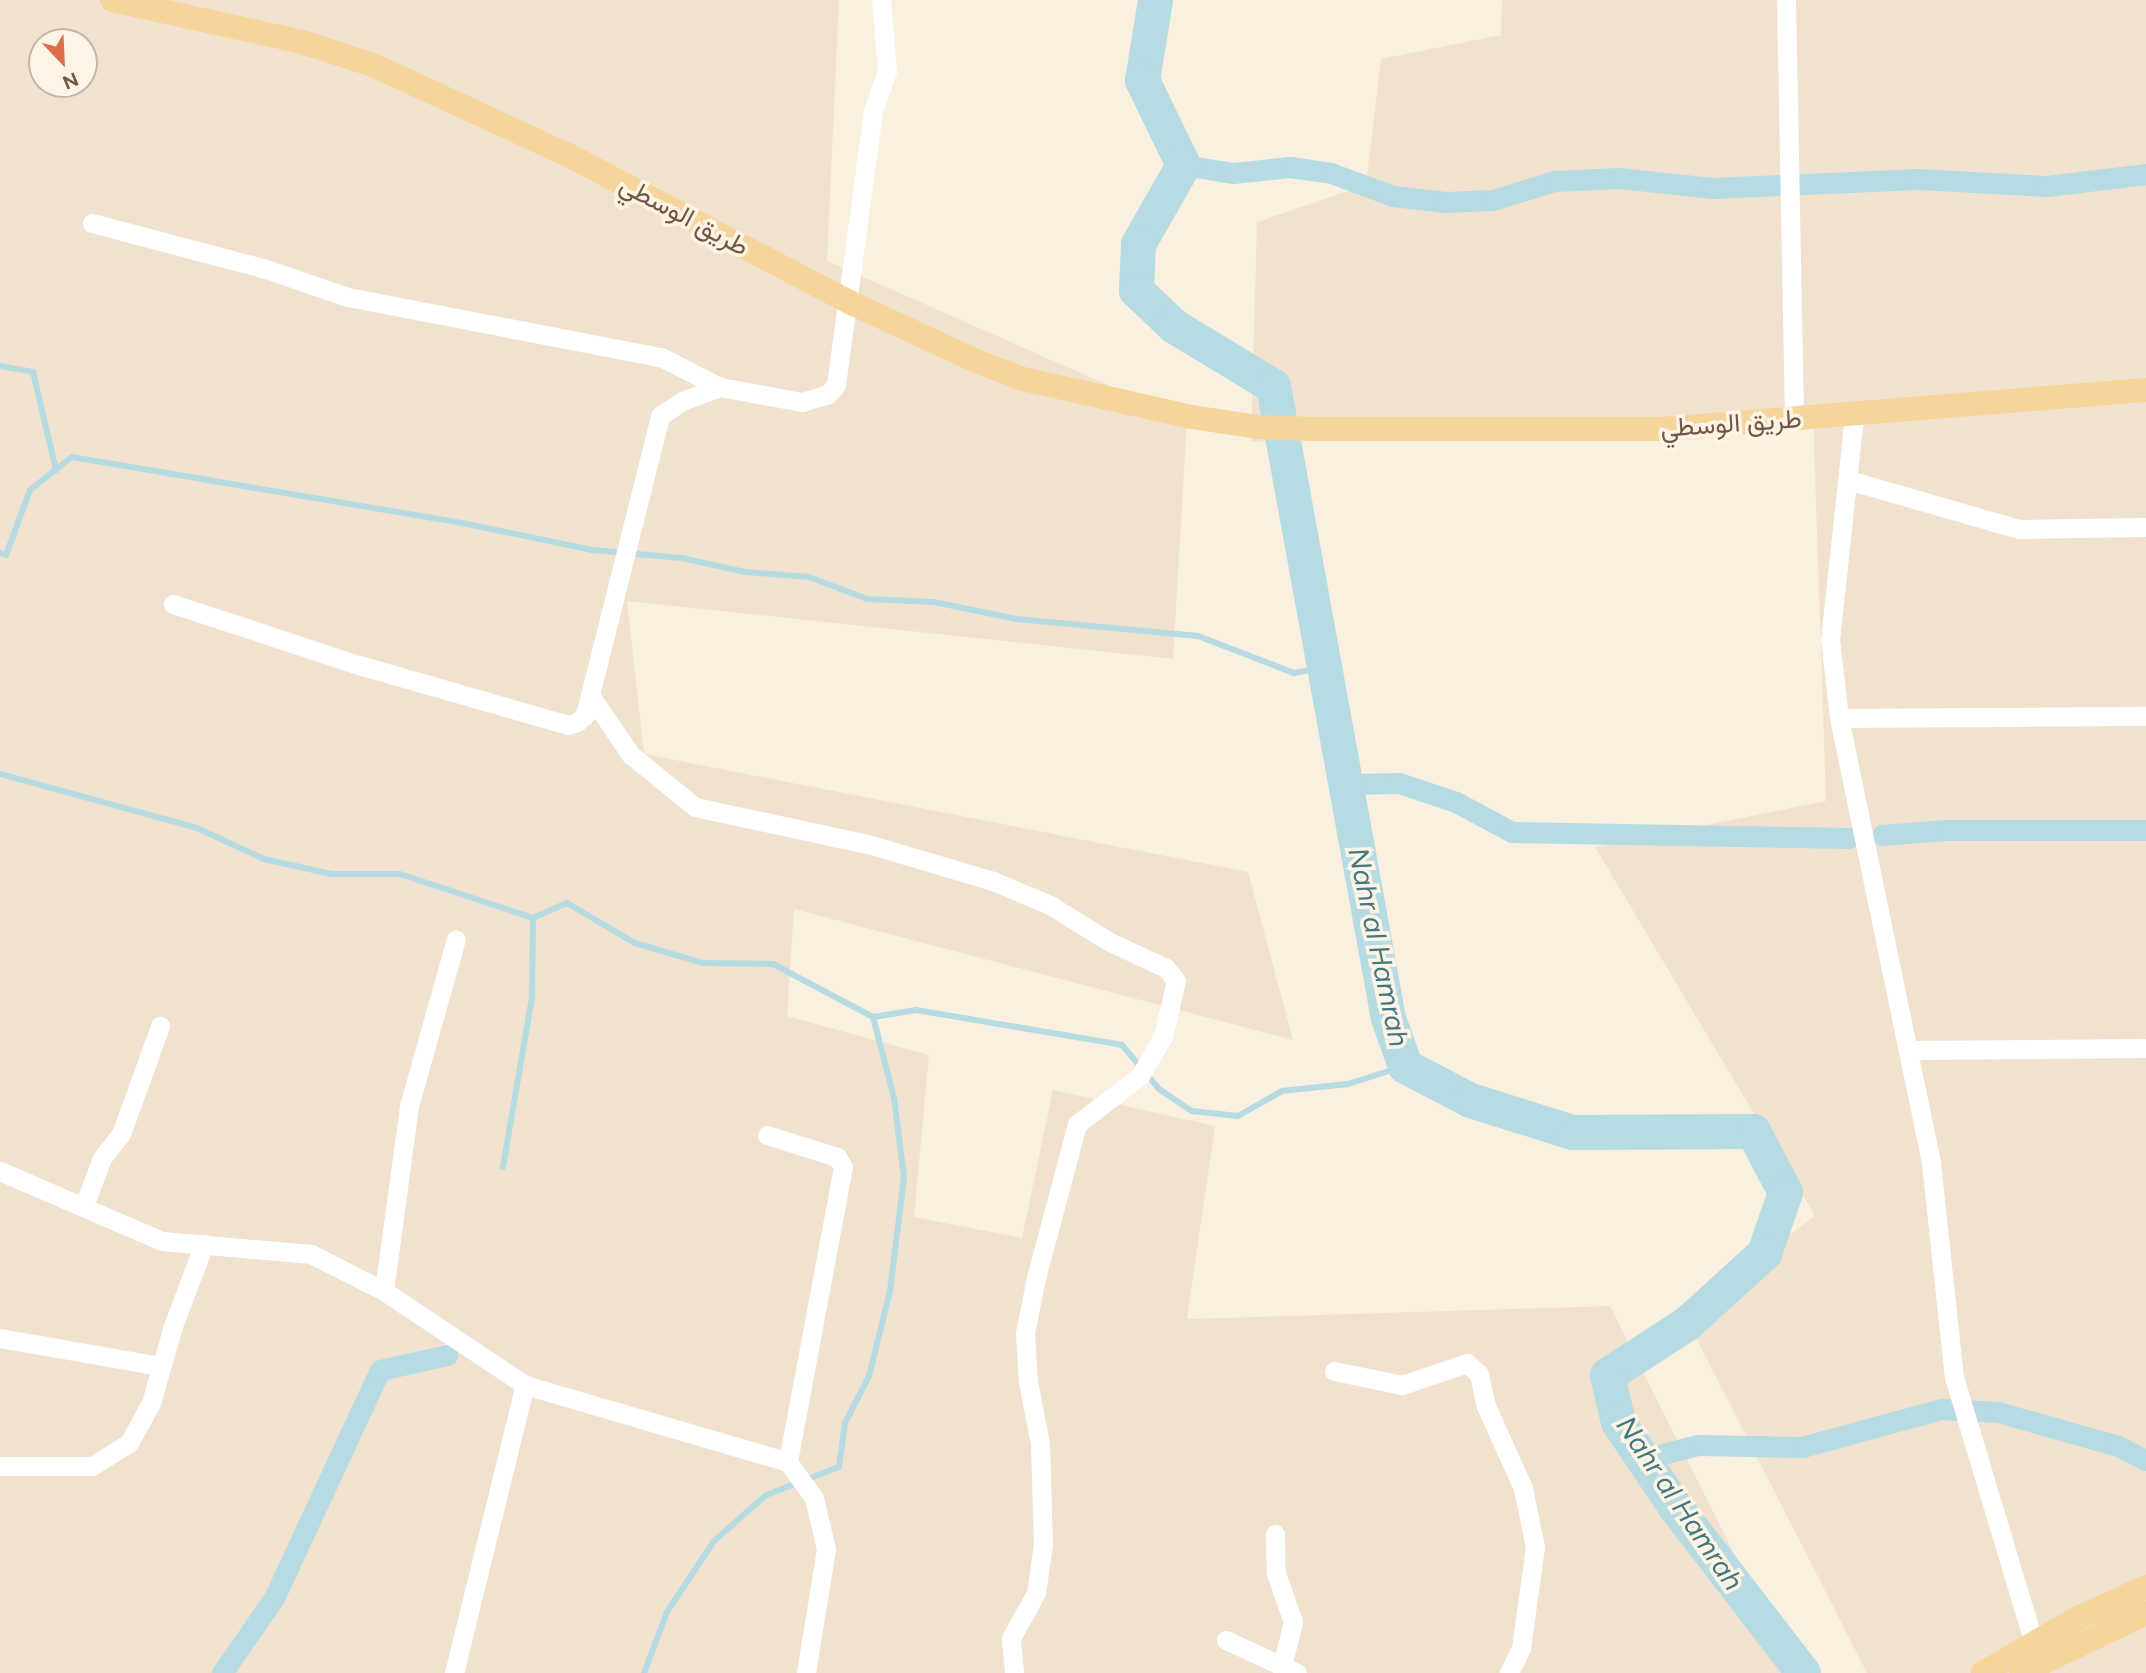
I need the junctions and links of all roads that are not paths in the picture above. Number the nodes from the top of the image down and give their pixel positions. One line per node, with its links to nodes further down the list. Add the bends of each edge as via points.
1 (112, 0): 5 (main road, طريق الوسطي, via 299,41 435,90)
2 (881, 0): 5 (street, via 887,71 873,111)
3 (1786, 0): 9 (street)
4 (92, 223): 6 (street, via 266,269 348,297 661,357)
5 (849, 302): 6 (street, via 836,385 828,394 802,402); 9 (main road, طريق الوسطي, via 1023,379 1145,408 1257,427 1661,429)
6 (720, 387): 13 (street, via 682,401 660,416)
7 (2146, 390): 8 (main road, طريق الوسطي)
8 (1854, 416): 9 (main road, طريق الوسطي); 10 (street)
9 (1794, 421)
10 (1848, 480): 11 (street, via 2019,529); 15 (street, via 1830,639)
11 (2146, 527)
12 (173, 604): 13 (street, via 336,658 568,725 585,715)
13 (590, 695): 39 (street, via 631,755 695,807 868,844 1029,894 1166,968 1177,987 1140,1076 1077,1124 1036,1278 1025,1333 1028,1382 1040,1444 1043,1544 1036,1593 1011,1638)
14 (2146, 716): 15 (street)
15 (1839, 719): 19 (street)
16 (456, 939): 24 (street, via 409,1106)
17 (160, 1026): 22 (street, via 121,1134 102,1158)
18 (2146, 1048): 19 (street)
19 (1910, 1050): 35 (street, via 1931,1163 1954,1377)
20 (767, 1135): 30 (street, via 837,1157 843,1167)
21 (0, 1171): 22 (street)
22 (84, 1206): 23 (street, via 162,1241)
23 (204, 1244): 24 (street, via 311,1254); 26 (street)
24 (384, 1291): 28 (street)
25 (0, 1338): 26 (street)
26 (161, 1366): 29 (street, via 151,1403 129,1443 92,1466)
27 (1334, 1371): 40 (street, via 1402,1385 1467,1363 1479,1374 1490,1416 1524,1488 1535,1547 1521,1648)
28 (525, 1385): 30 (street); 37 (street)
29 (0, 1466)
30 (794, 1468): 38 (street, via 814,1498 826,1549)
31 (1275, 1534): 36 (street, via 1276,1573 1293,1622)
32 (2146, 1587): 35 (main road)
33 (2146, 1613): 35 (main road)
34 (1226, 1640): 36 (street)
35 (2034, 1663): 41 (main road)
36 (1290, 1670)
37 (454, 1673)
38 (806, 1673)
39 (1014, 1673)
40 (1510, 1673)
41 (1983, 1673)

